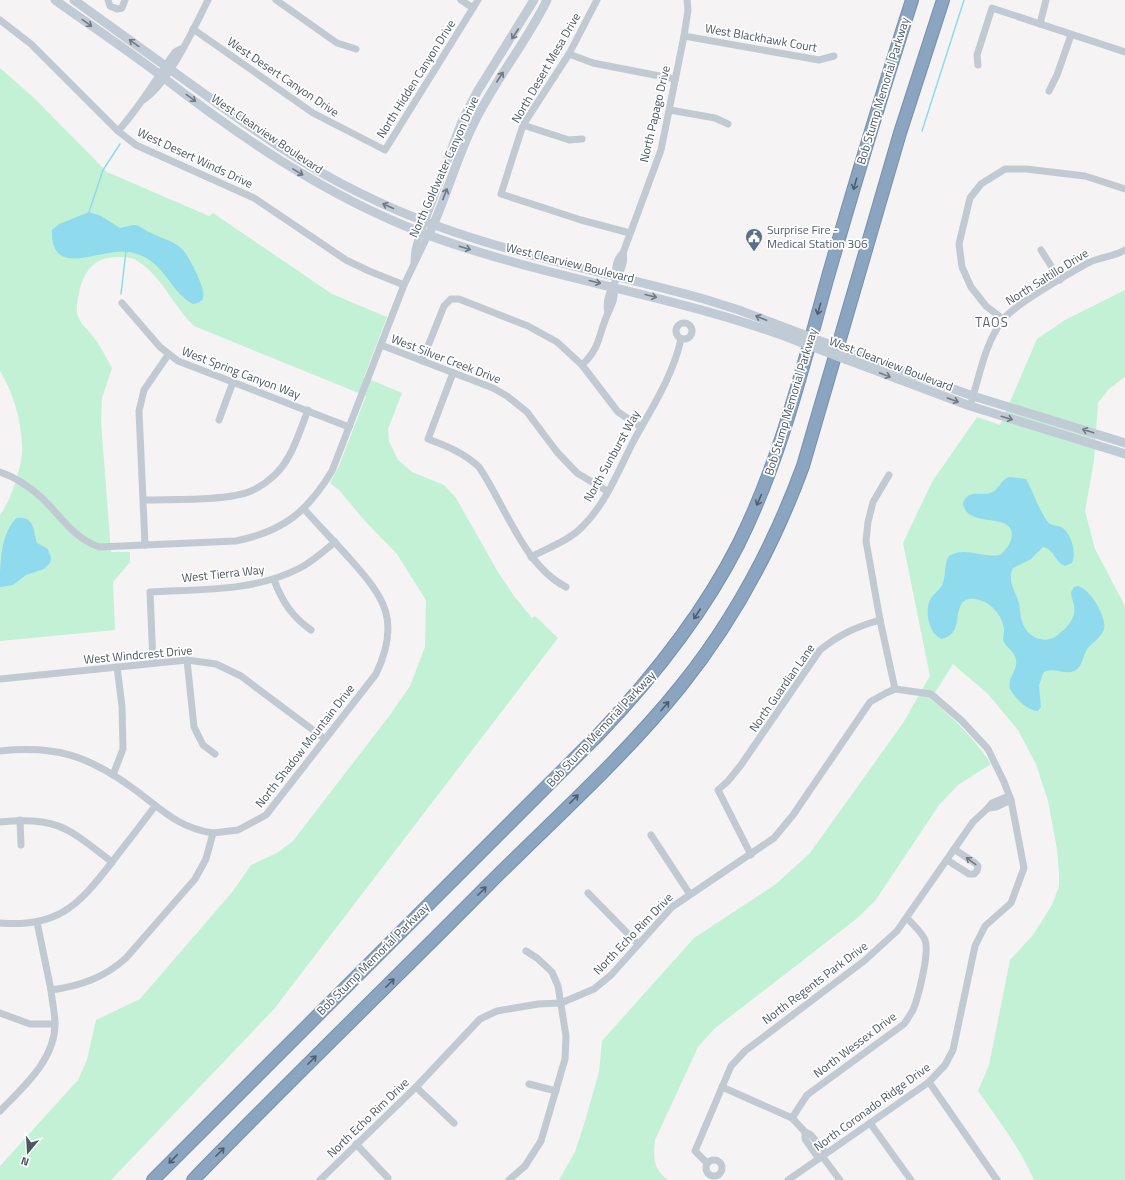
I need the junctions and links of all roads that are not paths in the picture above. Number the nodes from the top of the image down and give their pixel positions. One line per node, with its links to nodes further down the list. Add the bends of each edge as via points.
1 (55, 0): 29 (street, West Clearview Boulevard, one-way to 29)
2 (74, 0): 28 (street, West Clearview Boulevard, one-way to 2)
3 (108, 0): 4 (street, via 110,6 117,9 124,5)
4 (125, 0)
5 (208, 0): 20 (street)
6 (276, 0): 16 (street)
7 (461, 0): 17 (street)
8 (478, 0): 17 (street, North Hidden Canyon Drive)
9 (534, 0): 39 (street, North Goldwater Canyon Drive, one-way to 39, via 468,108)
10 (547, 0): 40 (street, North Goldwater Canyon Drive, one-way to 10, via 473,124)
11 (597, 0): 25 (street, North Desert Mesa Drive)
12 (687, 0): 22 (street, North Papago Drive)
13 (912, 0): 124 (highway, Bob Stump Memorial Parkway, one-way to 124, via 866,144 781,441 748,523 704,603 660,666 599,734)
14 (943, 0): 125 (highway, one-way to 14, via 629,744 683,683 727,621 765,555 803,466 900,133)
15 (1046, 0): 19 (street)
16 (286, 3): 23 (street, via 337,43)
17 (473, 8): 37 (street, North Hidden Canyon Drive)
18 (0, 20): 35 (street, West Desert Winds Drive, via 46,59)
19 (1040, 24): 21 (street); 27 (street, via 992,8 977,55)
20 (193, 29): 28 (street, via 180,55); 37 (street, West Desert Canyon Drive, via 313,113)
21 (1071, 35): 24 (street); 31 (street)
22 (684, 36): 26 (street, West Blackhawk Court, via 819,60); 30 (street, North Papago Drive)
23 (356, 49)
24 (1125, 52)
25 (569, 54): 30 (street, via 593,63); 34 (street, North Desert Mesa Drive)
26 (834, 56)
27 (978, 66)
28 (168, 67): 29 (street); 39 (street, West Clearview Boulevard, one-way to 28, via 361,194 307,164)
29 (162, 76): 35 (street); 41 (street, West Clearview Boulevard, one-way to 41, via 302,174 363,207)
30 (675, 79): 32 (street, North Papago Drive)
31 (1049, 91)
32 (670, 110): 33 (street, via 715,118); 42 (street, North Papago Drive, via 656,166)
33 (728, 124)
34 (523, 125): 36 (street, via 569,140); 42 (street, North Desert Mesa Drive, via 501,194)
35 (118, 131): 47 (street, West Desert Winds Drive, via 136,145 254,198 356,265)
36 (582, 139)
37 (385, 150)
38 (1125, 189): 50 (street, via 1085,176 1026,169 1005,169 981,184 970,198 960,244 962,267 971,287 986,306)
39 (424, 222): 40 (street, West Clearview Boulevard); 41 (street, North Goldwater Canyon Drive)
40 (433, 225): 41 (street, North Goldwater Canyon Drive); 45 (street, West Clearview Boulevard, via 487,244)
41 (424, 233): 47 (street, North Goldwater Canyon Drive, via 415,250 414,261); 48 (street, West Clearview Boulevard, one-way to 48, via 505,260)
42 (630, 233): 45 (street, North Papago Drive, via 623,253 618,257)
43 (1041, 250): 46 (street)
44 (1125, 250): 46 (street, North Saltillo Drive, via 1116,255 1097,259)
45 (616, 277): 48 (street, North Papago Drive); 51 (street, West Clearview Boulevard, one-way to 45, via 722,304)
46 (1060, 280): 50 (street, North Saltillo Drive)
47 (404, 285): 53 (street, North Goldwater Canyon Drive)
48 (614, 287): 51 (street, West Clearview Boulevard, one-way to 51); 57 (street, North Papago Drive, via 612,308 597,346)
49 (122, 303): 54 (street, West Spring Canyon Way)
50 (1003, 319): 60 (street, North Saltillo Drive, via 993,335)
51 (801, 338): 55 (street, West Clearview Boulevard, bridge)
52 (681, 339): 65 (street, North Sunburst Way, via 678,355)
53 (381, 345): 56 (street, West Silver Creek Drive); 64 (street, North Goldwater Canyon Drive)
54 (168, 355): 59 (street, West Spring Canyon Way); 71 (street, via 144,390 139,411)
55 (846, 355): 60 (street, West Clearview Boulevard); 61 (street, West Clearview Boulevard, one-way to 61)
56 (422, 361): 57 (street, via 444,306 451,299 543,334 557,342); 58 (street, West Silver Creek Drive)
57 (582, 365): 65 (street, via 618,412)
58 (453, 373): 70 (street, West Silver Creek Drive, via 493,388 519,404 566,463 588,481); 75 (street, via 428,439 452,448 479,467)
59 (233, 382): 62 (street, West Spring Canyon Way); 63 (street)
60 (973, 396): 61 (street, North Saltillo Drive); 66 (street, West Clearview Boulevard, one-way to 60)
61 (970, 406): 67 (street, West Clearview Boulevard, one-way to 67)
62 (308, 410): 64 (street, West Spring Canyon Way); 71 (street, via 290,456 280,470 265,483 232,496)
63 (219, 420)
64 (349, 427): 72 (street, North Goldwater Canyon Drive, via 332,471)
65 (641, 427): 70 (street, North Sunburst Way)
66 (1125, 443)
67 (1125, 454)
68 (0, 472): 74 (street, North Goldwater Canyon Drive, via 31,489 85,541 99,547)
69 (889, 475): 78 (street, via 873,502 866,541)
70 (607, 491): 75 (street, North Sunburst Way, via 582,527)
71 (144, 500): 74 (street)
72 (304, 509): 73 (street, North Shadow Mountain Drive); 74 (street, North Goldwater Canyon Drive, via 281,527 254,537 236,541)
73 (335, 542): 76 (street, West Tierra Way, via 301,568); 85 (street, North Shadow Mountain Drive, via 372,584 382,602 388,624 386,647 376,674)
74 (145, 545)
75 (531, 556): 77 (street, via 543,571)
76 (274, 580): 79 (street, via 281,599 290,612); 81 (street, West Tierra Way, via 242,586 150,592)
77 (566, 587)
78 (880, 620): 84 (street); 97 (street, North Guardian Lane, via 838,636 820,650 741,765 718,790)
79 (311, 630)
80 (187, 660): 81 (street, West Windcrest Drive); 85 (street, West Windcrest Drive, via 204,661 228,668); 87 (street, via 194,727 203,745)
81 (153, 663): 82 (street, West Windcrest Drive)
82 (118, 667): 83 (street, West Windcrest Drive); 88 (street, via 123,749)
83 (0, 679)
84 (896, 689): 89 (street, North Coronado Ridge Drive, via 931,694 945,705 988,749); 97 (street, North Echo Rim Drive, via 870,702 793,815 774,838)
85 (326, 739): 93 (street, North Shadow Mountain Drive, via 266,815 238,830)
86 (0, 751): 88 (street, North Shadow Mountain Drive, via 26,748 67,754 84,759)
87 (216, 754)
88 (113, 775): 90 (street, North Shadow Mountain Drive)
89 (1010, 798): 96 (street, North Regents Park Drive, via 992,802 972,822); 111 (street, North Coronado Ridge Drive, via 1024,868 1011,903 985,926 975,946 953,1050 945,1065)
90 (155, 806): 93 (street, North Shadow Mountain Drive, via 183,825); 99 (street)
91 (20, 820): 92 (street); 95 (street); 99 (street, via 55,823 66,828)
92 (0, 822)
93 (212, 833): 107 (street, via 206,859 195,879 126,958 98,978 75,987)
94 (651, 835): 101 (street)
95 (21, 845)
96 (954, 849): 98 (street, North Regents Park Drive); 98 (street, one-way to 96, via 969,874 977,871 978,866 975,863)
97 (751, 855): 101 (street, North Echo Rim Drive)
98 (946, 860): 102 (street, North Regents Park Drive)
99 (112, 862): 103 (street, via 77,903 58,915)
100 (588, 893): 105 (street)
101 (689, 893): 105 (street, North Echo Rim Drive, via 672,906)
102 (907, 918): 114 (street, North Regents Park Drive, via 897,931 864,961 745,1051 731,1066); 117 (street, North Wessex Drive, via 926,941 922,976 913,1010 904,1024 807,1095)
103 (37, 922): 104 (street); 107 (street)
104 (0, 923)
105 (638, 944): 108 (street, North Echo Rim Drive, via 594,989)
106 (526, 952): 108 (street, via 552,972)
107 (51, 990): 110 (street)
108 (561, 1003): 113 (street, North Echo Rim Drive, via 497,1011 480,1019); 115 (street, via 566,1036 565,1060)
109 (0, 1013): 110 (street, via 30,1024)
110 (55, 1024): 116 (street, via 52,1044 44,1062)
111 (929, 1082): 119 (street, North Coronado Ridge Drive); 131 (street)
112 (529, 1084): 115 (street)
113 (416, 1086): 118 (street); 120 (street, North Echo Rim Drive)
114 (722, 1088): 117 (street); 122 (street, North Regents Park Drive, via 694,1151)
115 (556, 1091): 127 (street, via 541,1141 525,1166)
116 (0, 1111)
117 (792, 1118): 121 (street, via 811,1135)
118 (454, 1123)
119 (870, 1123): 121 (street, North Coronado Ridge Drive); 130 (street)
120 (356, 1144): 123 (street); 126 (street, North Echo Rim Drive)
121 (822, 1156): 128 (street, North Coronado Ridge Drive); 129 (street)
122 (707, 1162)
123 (388, 1178)
124 (153, 1180)
125 (193, 1180)
126 (320, 1180)
127 (509, 1180)
128 (788, 1180)
129 (840, 1180)
130 (911, 1180)
131 (997, 1180)

